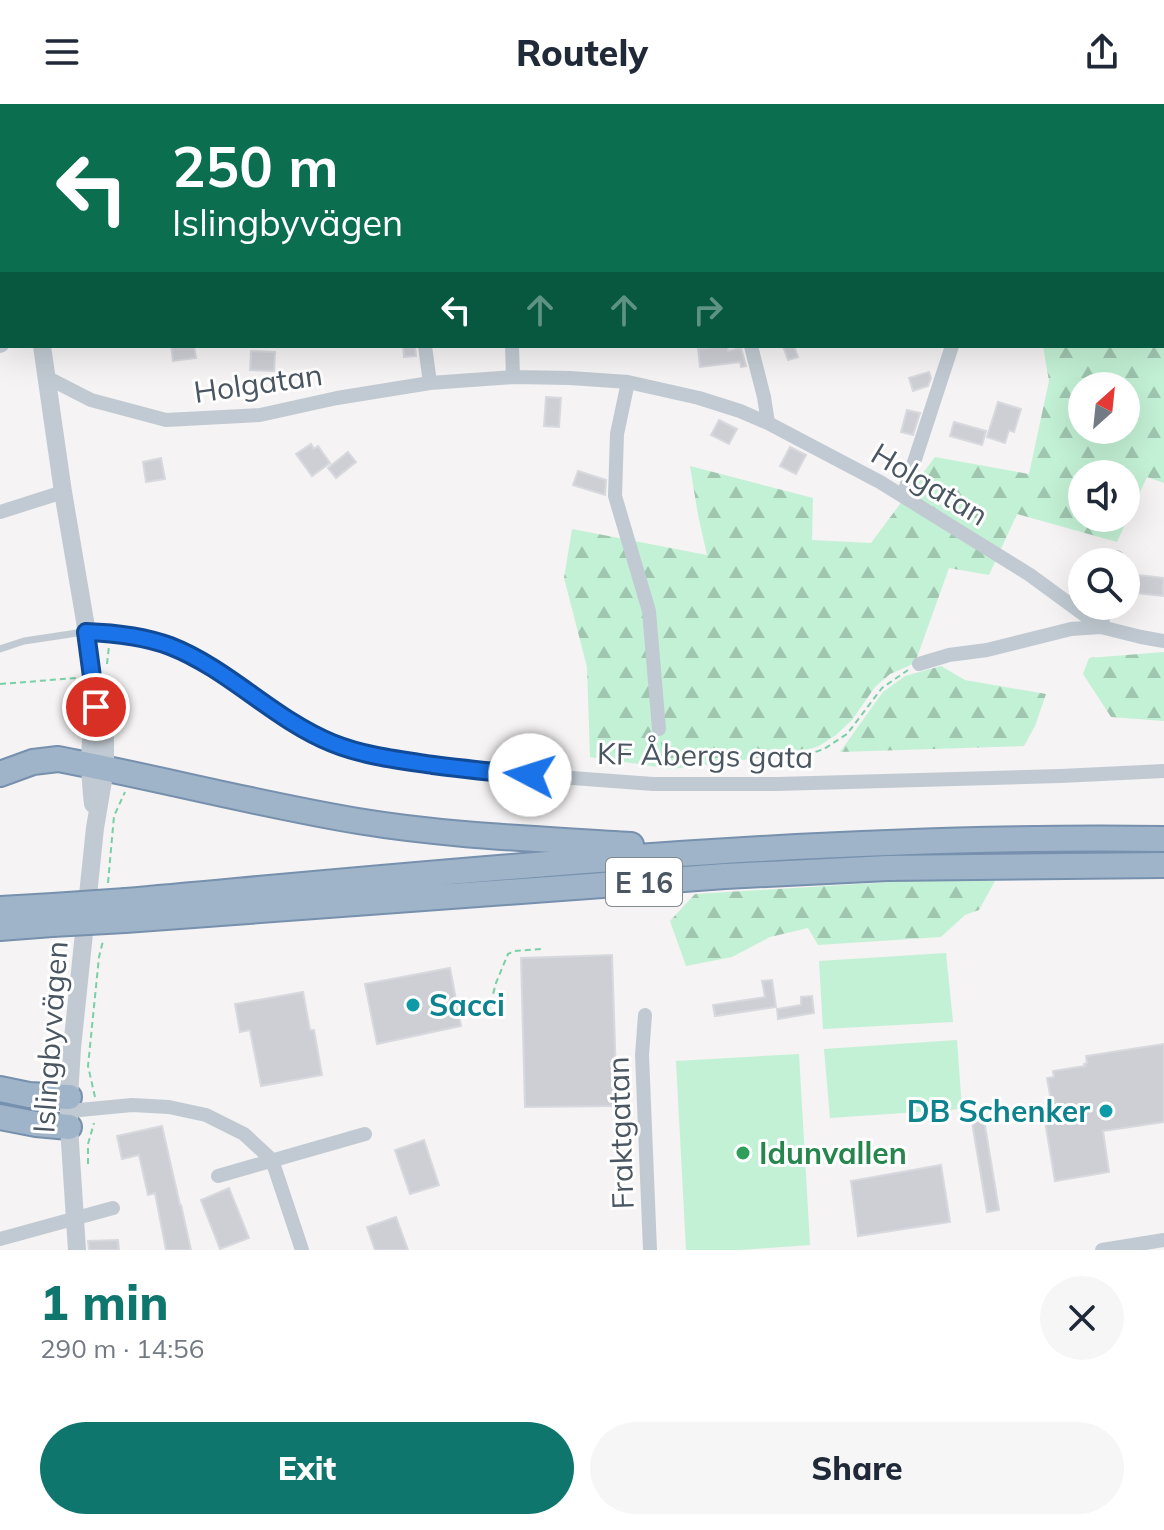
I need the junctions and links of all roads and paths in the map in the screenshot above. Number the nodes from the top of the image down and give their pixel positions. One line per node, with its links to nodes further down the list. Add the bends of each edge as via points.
1 (42, 348): 6 (street, Islingbyvägen)
2 (425, 348): 9 (street)
3 (512, 348): 7 (street)
4 (752, 348): 10 (street)
5 (951, 348): 12 (street)
6 (46, 377): 9 (street, Holgatan, via 91,400 166,420 260,415); 11 (street, Islingbyvägen)
7 (513, 377): 8 (street, Holgatan); 9 (street, Holgatan)
8 (628, 382): 10 (street, Holgatan, via 699,398); 22 (street, via 617,434 615,496 649,611)
9 (430, 383)
10 (768, 423): 12 (street, Holgatan)
11 (63, 492): 13 (street); 16 (street, Islingbyvägen)
12 (903, 496): 15 (street, Holgatan, via 1030,575)
13 (0, 512)
14 (1103, 620): 15 (street)
15 (1101, 627): 17 (street, Holgatan); 19 (street, Holgatan, via 1071,629)
16 (86, 632): 18 (lane); 20 (street, Islingbyvägen); 25 (street, KF Åbergs gata, via 170,647 331,742 477,771 653,784 777,784)
17 (1164, 641)
18 (0, 649)
19 (919, 664): 24 (path, via 882,688 847,734)
20 (91, 677): 21 (path); 23 (street, Islingbyvägen, via 96,707 90,739)
21 (0, 684)
22 (659, 729): 27 (path)
23 (97, 767): 26 (highway, via 58,759); 29 (highway, via 359,821 459,834); 40 (street, Islingbyvägen)
24 (780, 769)
25 (1164, 771)
26 (0, 774)
27 (668, 776)
28 (1164, 839): 29 (highway, E 16, via 975,840)
29 (721, 851): 32 (highway, E 16)
30 (1164, 865): 32 (highway, E 16, via 888,868)
31 (0, 909): 33 (highway, E 16)
32 (126, 910): 33 (highway, E 16, bridge)
33 (53, 915): 34 (highway, E 16)
34 (0, 928)
35 (542, 949): 36 (path, via 508,954)
36 (488, 1013)
37 (645, 1015): 52 (street, Fraktgatan)
38 (0, 1089): 40 (highway)
39 (95, 1110): 40 (street); 43 (street, via 132,1105 206,1115 244,1134); 44 (path)
40 (69, 1112): 41 (highway, via 36,1124); 47 (street, Islingbyvägen)
41 (0, 1117)
42 (365, 1134): 43 (street)
43 (272, 1160): 45 (street); 51 (street)
44 (88, 1173)
45 (218, 1176)
46 (113, 1208): 47 (street)
47 (75, 1218): 48 (street); 50 (street, Islingbyvägen)
48 (0, 1239)
49 (1164, 1240): 53 (street)
50 (77, 1250)
51 (302, 1250)
52 (650, 1250)
53 (1102, 1250)

